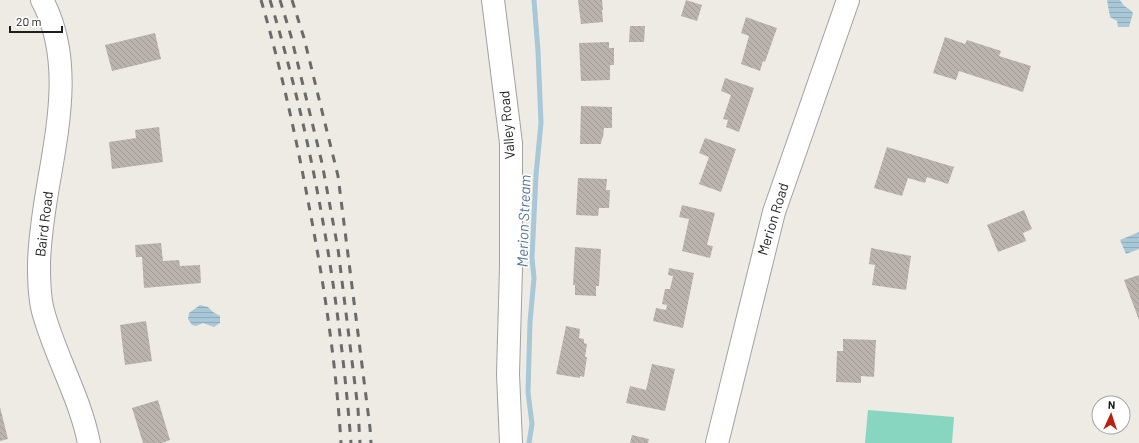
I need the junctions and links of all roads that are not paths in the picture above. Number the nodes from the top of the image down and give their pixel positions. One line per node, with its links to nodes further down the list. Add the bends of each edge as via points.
1 (42, 0): 4 (street, Baird Road, via 49,13 58,45 61,79 60,110 40,240 39,266 43,310 57,353 77,400)
2 (493, 0): 5 (street, Valley Road, via 511,143 508,374)
3 (848, 0): 6 (street, Merion Road, via 774,212)
4 (89, 443)
5 (511, 443)
6 (717, 443)

